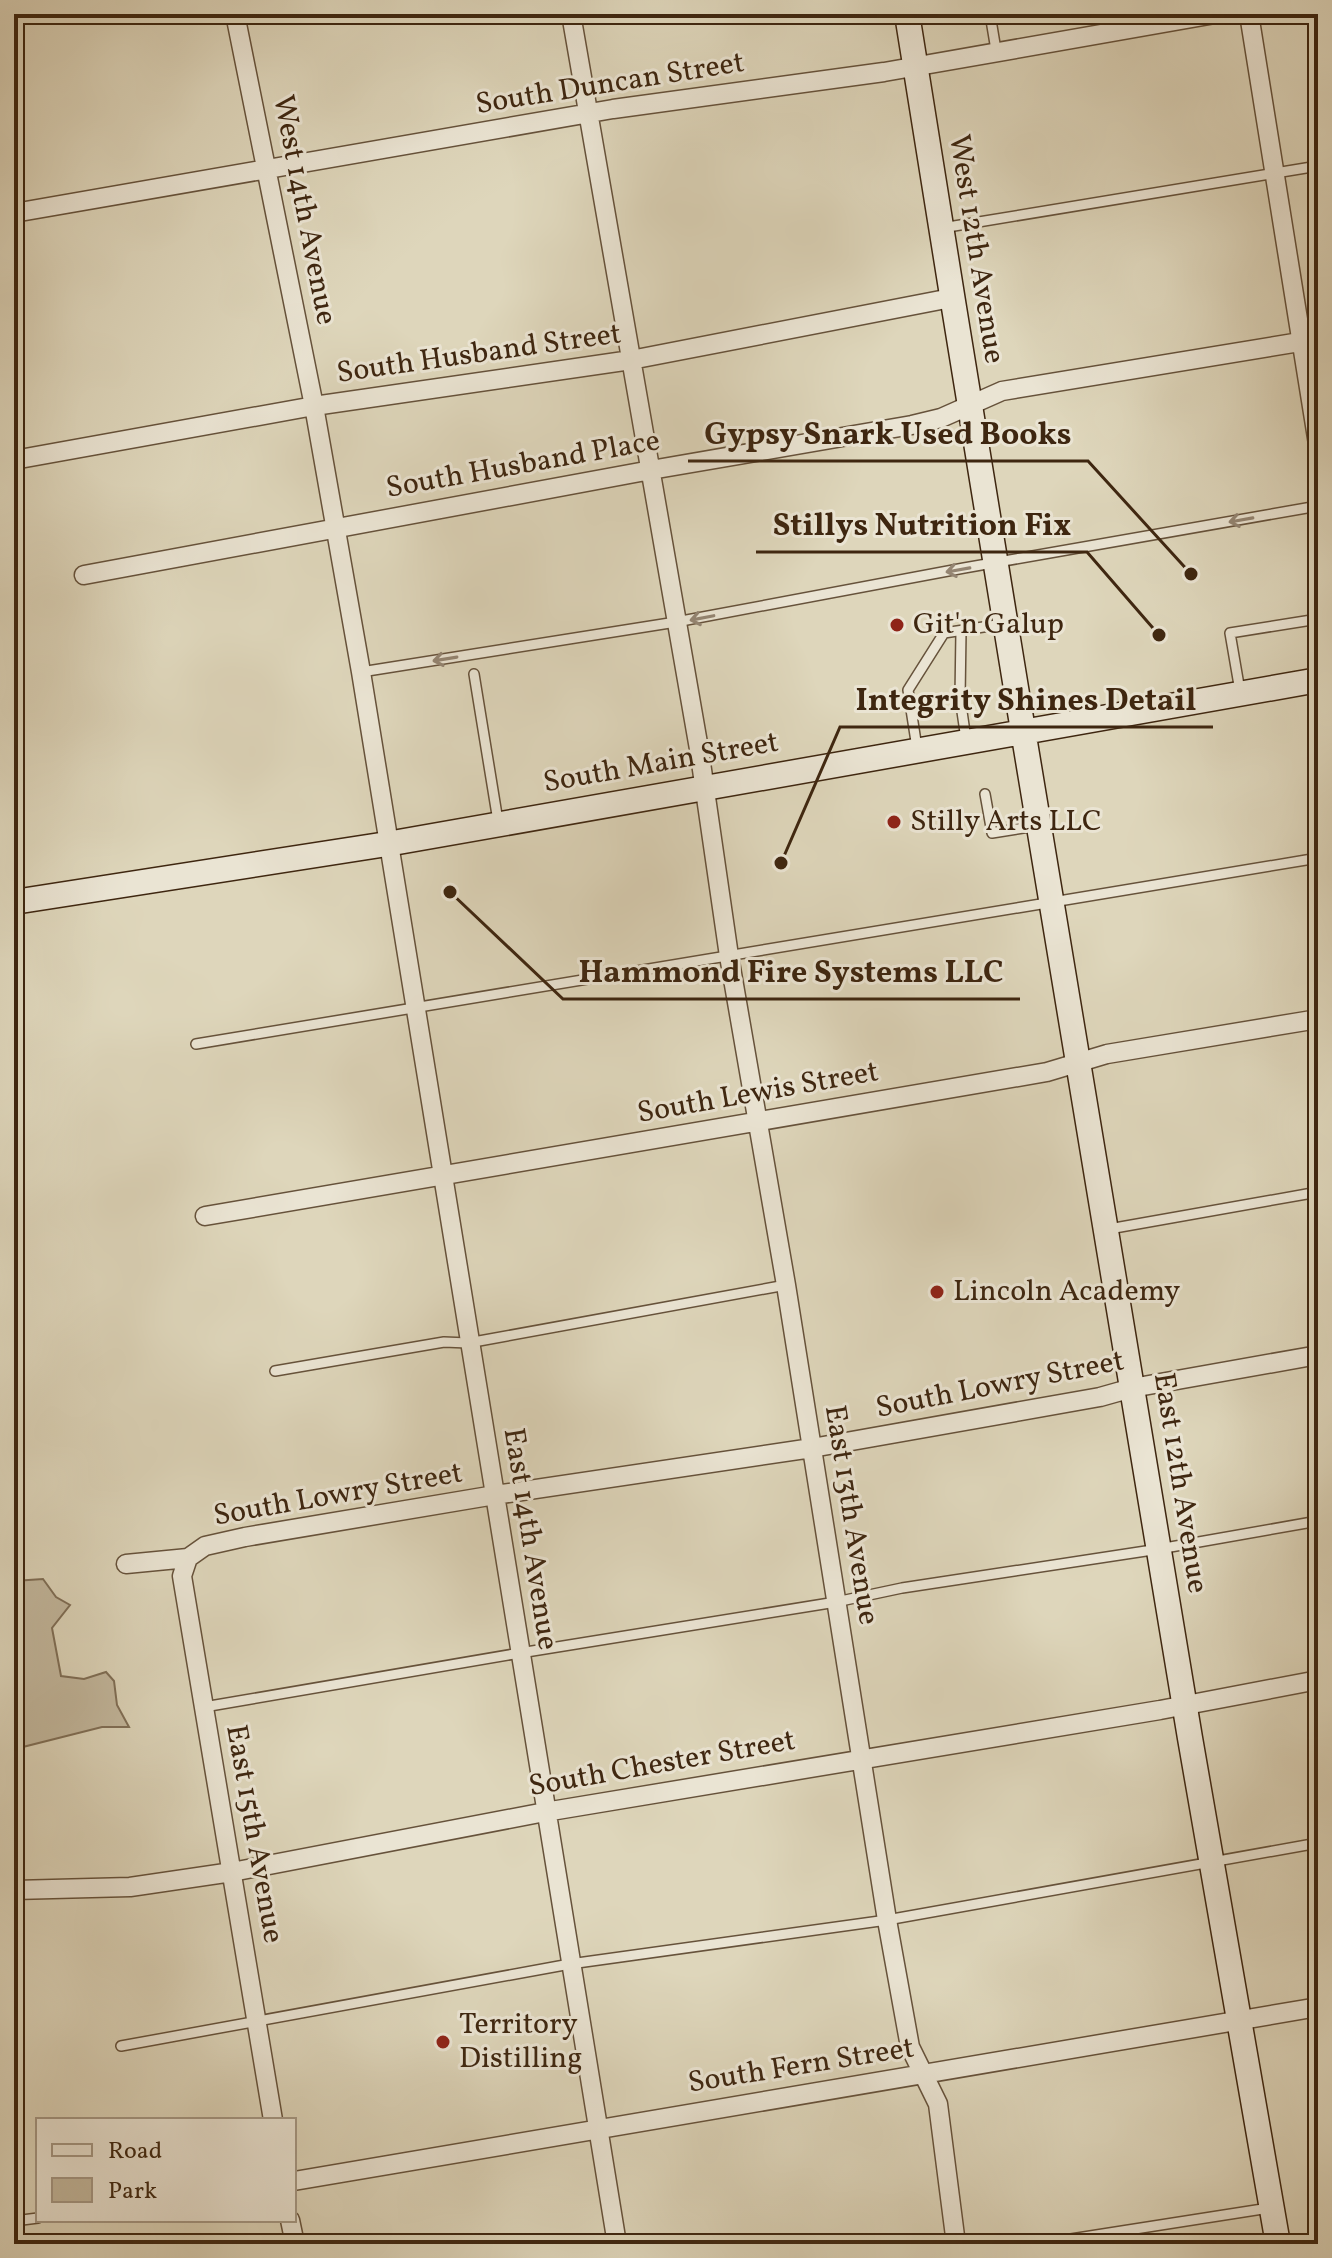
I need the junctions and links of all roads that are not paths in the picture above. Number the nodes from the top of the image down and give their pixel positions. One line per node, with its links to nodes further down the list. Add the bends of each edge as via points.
1 (235, 14): 12 (street, West 14th Avenue)
2 (571, 14): 10 (street, East 13th Avenue)
3 (907, 14): 9 (main road, West 12th Avenue)
4 (990, 14): 8 (lane)
5 (1215, 14): 7 (street, South Duncan Street)
6 (1249, 14): 13 (street)
7 (1127, 22): 8 (street, South Duncan Street)
8 (996, 50): 9 (street, South Duncan Street)
9 (915, 67): 10 (street, South Duncan Street); 15 (main road, West 12th Avenue)
10 (588, 113): 12 (street, South Duncan Street); 18 (street, East 13th Avenue)
11 (1318, 166): 13 (lane)
12 (268, 168): 14 (street, South Duncan Street); 20 (street, West 14th Avenue)
13 (1274, 173): 15 (lane); 17 (street)
14 (14, 213)
15 (940, 228): 16 (main road, West 12th Avenue)
16 (951, 298): 18 (street, South Husband Street); 19 (main road, West 12th Avenue)
17 (1309, 340): 19 (street, via 1002,391); 21 (street)
18 (631, 360): 20 (street, South Husband Street); 23 (street, East 13th Avenue)
19 (970, 405): 23 (street, South Husband Place, via 912,425); 26 (main road, West 12th Avenue)
20 (314, 406): 22 (street, South Husband Street); 25 (street, West 14th Avenue)
21 (1318, 444)
22 (14, 460)
23 (651, 470): 25 (street, South Husband Place); 29 (street, East 13th Avenue)
24 (1318, 506): 26 (lane, one-way to 26)
25 (333, 527): 27 (street, South Husband Place); 32 (street, West 14th Avenue)
26 (997, 563): 29 (lane, one-way to 29); 30 (main road, West 12th Avenue)
27 (84, 575)
28 (1318, 619): 35 (lane, via 1230,633)
29 (676, 622): 32 (lane, one-way to 32); 39 (street, East 13th Avenue)
30 (1006, 623): 31 (lane); 36 (main road, West 12th Avenue)
31 (961, 631): 37 (lane, via 960,698); 38 (lane, via 944,633 908,690)
32 (361, 672): 43 (street, West 14th Avenue)
33 (474, 674): 41 (lane)
34 (1318, 680): 35 (main road, South Main Street)
35 (1240, 694): 36 (main road, South Main Street)
36 (1023, 731): 37 (main road, South Main Street); 42 (main road, East 12th Avenue)
37 (966, 742): 38 (main road, South Main Street)
38 (917, 751): 39 (main road, South Main Street)
39 (704, 789): 41 (main road, South Main Street); 47 (street, East 13th Avenue)
40 (985, 794): 42 (lane, via 992,833)
41 (499, 824): 43 (main road, South Main Street)
42 (1039, 825): 46 (main road, East 12th Avenue)
43 (387, 844): 45 (main road, South Main Street); 48 (street, East 14th Avenue)
44 (1318, 858): 46 (lane)
45 (14, 902)
46 (1053, 902): 47 (lane); 51 (main road, East 12th Avenue)
47 (729, 956): 48 (lane); 52 (street, East 13th Avenue)
48 (416, 1008): 50 (lane); 53 (street, East 14th Avenue)
49 (1318, 1019): 51 (street, South Lewis Street)
50 (196, 1044)
51 (1079, 1063): 52 (street, South Lewis Street); 56 (main road, East 12th Avenue)
52 (758, 1122): 53 (street, South Lewis Street); 57 (street, East 13th Avenue)
53 (441, 1176): 55 (street, South Lewis Street); 58 (street, East 14th Avenue)
54 (1318, 1192): 56 (lane)
55 (205, 1216)
56 (1105, 1230): 61 (main road, East 12th Avenue)
57 (786, 1285): 58 (lane); 62 (street, East 13th Avenue)
58 (468, 1343): 60 (lane, via 444,1342); 63 (street, East 14th Avenue)
59 (1318, 1355): 61 (street, South Lowry Street)
60 (275, 1371)
61 (1132, 1388): 62 (street, South Lowry Street); 65 (main road, East 12th Avenue)
62 (812, 1448): 63 (street, South Lowry Street); 68 (street, East 13th Avenue)
63 (495, 1495): 66 (street, South Lowry Street, via 245,1537 205,1546); 69 (street, East 14th Avenue)
64 (1318, 1521): 65 (lane)
65 (1159, 1549): 68 (lane); 71 (main road, East 12th Avenue)
66 (188, 1558): 67 (street, South Lowry Street); 72 (street, East 15th Avenue, via 182,1576)
67 (126, 1564)
68 (836, 1602): 69 (lane); 73 (street, East 13th Avenue)
69 (520, 1653): 72 (lane); 74 (street, East 14th Avenue)
70 (1318, 1680): 71 (street, South Chester Street)
71 (1184, 1706): 73 (street, South Chester Street); 76 (main road, East 12th Avenue)
72 (204, 1707): 77 (street, East 15th Avenue)
73 (862, 1759): 74 (street, South Chester Street); 79 (street, East 13th Avenue)
74 (545, 1812): 77 (street, South Chester Street); 80 (street, East 14th Avenue)
75 (1318, 1843): 76 (lane)
76 (1211, 1862): 79 (lane); 82 (main road, East 12th Avenue)
77 (232, 1872): 78 (street, South Chester Street, via 130,1887); 83 (street, East 15th Avenue)
78 (14, 1890)
79 (887, 1920): 80 (lane); 85 (street, East 13th Avenue, via 910,2047)
80 (570, 1964): 83 (lane); 87 (street, East 14th Avenue)
81 (1318, 2007): 82 (street, South Fern Street)
82 (1240, 2019): 85 (street, South Fern Street); 89 (main road, East 12th Avenue)
83 (257, 2023): 84 (lane); 86 (street, East 15th Avenue)
84 (121, 2046)
85 (924, 2074): 87 (street, South Fern Street); 95 (street, East 13th Avenue, via 938,2104)
86 (273, 2118)
87 (598, 2128): 88 (street, South Fern Street); 94 (street, East 14th Avenue)
88 (296, 2181)
89 (1271, 2208): 96 (lane); 97 (main road, East 12th Avenue)
90 (36, 2218): 91 (lane)
91 (14, 2221)
92 (290, 2222): 93 (street)
93 (295, 2244)
94 (617, 2244)
95 (956, 2244)
96 (1039, 2244)
97 (1278, 2244)

